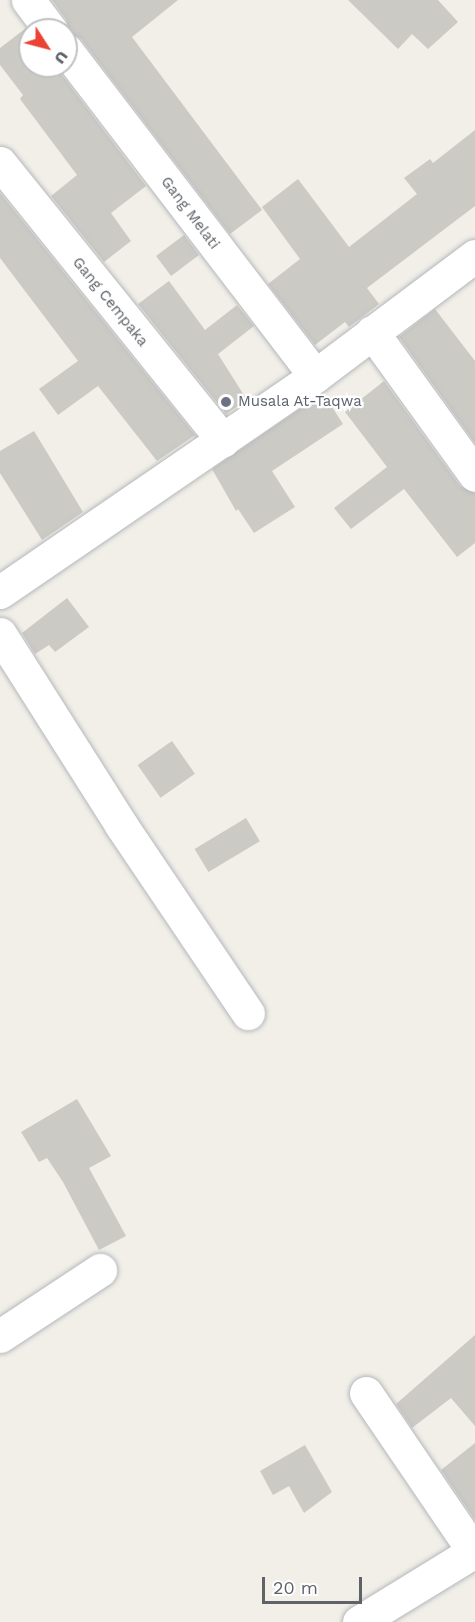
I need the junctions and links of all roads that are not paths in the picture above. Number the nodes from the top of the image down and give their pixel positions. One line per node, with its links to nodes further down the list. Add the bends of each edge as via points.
1 (28, 0): 2 (street)
2 (42, 18)
3 (78, 66): 7 (street, Gang Melati)
4 (0, 163): 8 (street, Gang Cempaka)
5 (475, 256): 6 (street)
6 (372, 332): 7 (street); 9 (street)
7 (315, 376): 8 (street)
8 (223, 440): 10 (street)
9 (475, 475)
10 (0, 592)
11 (0, 634): 12 (street, via 121,825)
12 (248, 1013)
13 (100, 1270): 14 (street)
14 (0, 1335)
15 (366, 1393): 16 (street)
16 (474, 1551): 17 (street)
17 (359, 1622)

